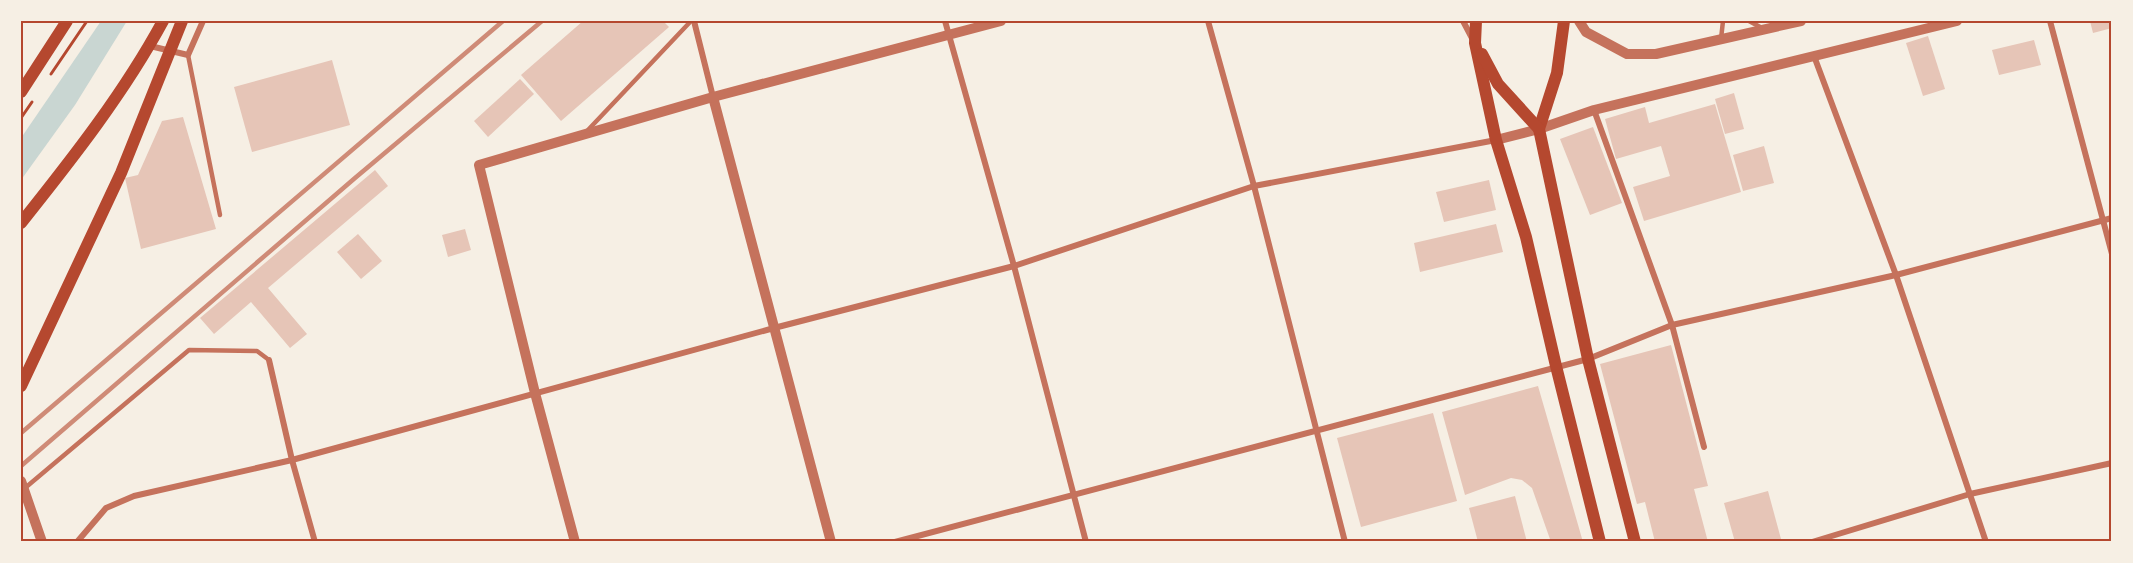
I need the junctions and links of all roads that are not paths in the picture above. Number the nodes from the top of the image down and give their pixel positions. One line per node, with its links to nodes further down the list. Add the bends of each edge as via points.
1 (67, 21): 26 (main road)
2 (163, 21): 22 (main road)
3 (182, 21): 23 (main road)
4 (203, 21): 24 (street)
5 (693, 21): 27 (street); 30 (lane)
6 (945, 21): 19 (street)
7 (1001, 21): 19 (street)
8 (1208, 21): 32 (street)
9 (1463, 21): 21 (street)
10 (1476, 21): 21 (main road)
11 (1564, 21): 29 (main road, via 1557,73)
12 (1579, 21): 20 (street, via 1586,32 1627,54 1656,54)
13 (1723, 21): 20 (lane)
14 (1749, 21): 18 (lane)
15 (1801, 21): 18 (street)
16 (1957, 21): 25 (street)
17 (2050, 21): 35 (street)
18 (1765, 29): 20 (street)
19 (948, 35): 27 (street); 38 (street)
20 (1720, 39)
21 (1475, 43): 29 (main road, via 1498,84); 31 (main road)
22 (150, 46): 23 (street); 36 (main road, via 73,157)
23 (172, 52): 24 (street); 45 (main road, via 121,173)
24 (188, 56): 33 (lane)
25 (1814, 56): 28 (street); 39 (street)
26 (21, 92)
27 (713, 97): 30 (street); 41 (street)
28 (1594, 110): 29 (street); 40 (street)
29 (1539, 129): 31 (street); 42 (main road)
30 (586, 133): 46 (street, via 479,165)
31 (1496, 140): 32 (street); 44 (main road, via 1527,237)
32 (1254, 186): 38 (street); 47 (street)
33 (220, 215)
34 (2112, 218): 35 (street)
35 (2102, 222): 37 (street); 39 (street)
36 (21, 223)
37 (2112, 254)
38 (1014, 266): 41 (street); 53 (street)
39 (1896, 275): 40 (street); 54 (street)
40 (1672, 325): 42 (street); 48 (street)
41 (774, 328): 46 (street); 59 (street)
42 (1588, 359): 44 (street); 64 (main road)
43 (269, 360): 49 (street); 52 (lane, via 257,351 189,350)
44 (1556, 366): 47 (street); 63 (main road)
45 (21, 386)
46 (535, 393): 49 (street); 58 (street)
47 (1315, 431): 53 (street); 62 (street)
48 (1704, 447)
49 (292, 460): 56 (street, via 134,496 106,508); 57 (street)
50 (2112, 463): 54 (street)
51 (21, 481): 55 (street)
52 (21, 492)
53 (1072, 494): 60 (street); 61 (street)
54 (1970, 494): 65 (street); 66 (street)
55 (42, 542)
56 (77, 542)
57 (315, 542)
58 (575, 542)
59 (831, 542)
60 (895, 542)
61 (1086, 542)
62 (1345, 542)
63 (1600, 542)
64 (1635, 542)
65 (1812, 542)
66 (1986, 542)

